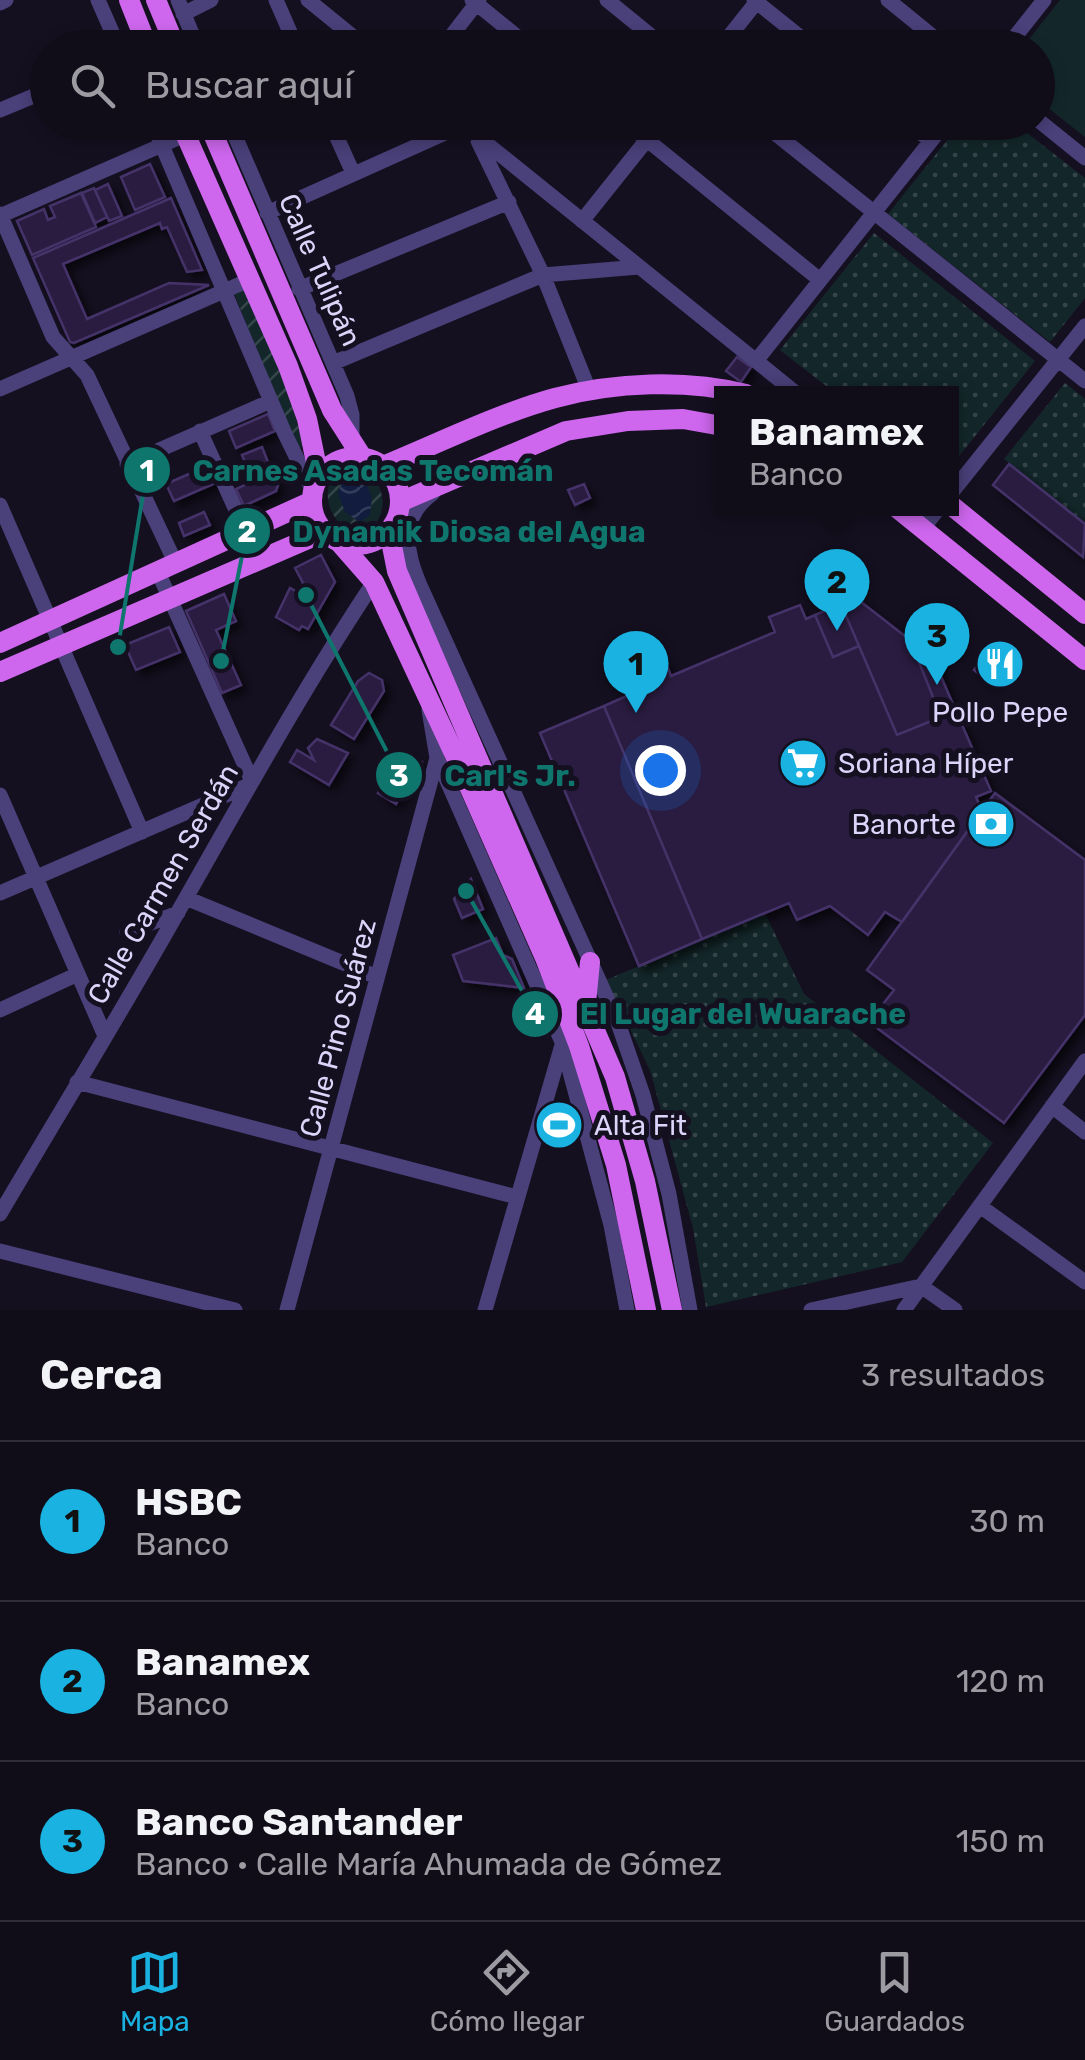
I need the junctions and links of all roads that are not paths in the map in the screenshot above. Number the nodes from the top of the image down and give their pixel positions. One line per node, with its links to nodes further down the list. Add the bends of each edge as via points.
1 (98, 0): 13 (street)
2 (128, 0): 14 (main road)
3 (156, 0): 15 (main road)
4 (211, 0): 12 (street)
5 (276, 0): 17 (street)
6 (308, 0): 18 (street)
7 (607, 0): 21 (street)
8 (888, 0): 24 (street)
9 (476, 1): 19 (street); 20 (street)
10 (756, 1): 22 (street); 23 (street)
11 (1038, 2): 25 (street)
12 (180, 7): 16 (street)
13 (111, 30)
14 (140, 30)
15 (168, 30)
16 (190, 30)
17 (289, 30)
18 (345, 30)
19 (455, 30)
20 (510, 30)
21 (644, 30)
22 (734, 30)
23 (792, 30)
24 (926, 30)
25 (1019, 30)
26 (30, 98): 27 (street)
27 (0, 110)
28 (1055, 134): 43 (street)
29 (160, 140): 42 (street)
30 (168, 140): 42 (street)
31 (187, 140): 53 (main road)
32 (216, 140): 69 (main road, via 332,410)
33 (237, 140): 46 (street, Calle Tulipán)
34 (338, 140): 44 (street)
35 (433, 140): 44 (street)
36 (473, 140): 45 (street)
37 (481, 140): 49 (street)
38 (646, 140): 49 (street); 52 (street)
39 (783, 140): 47 (street)
40 (929, 140): 41 (street)
41 (931, 142): 47 (street)
42 (162, 145): 48 (street); 55 (street)
43 (1085, 158)
44 (353, 172): 46 (street)
45 (509, 202): 51 (street); 54 (street)
46 (267, 213): 54 (street, Calle Tulipán)
47 (874, 213): 52 (street); 58 (street)
48 (0, 215): 57 (street, via 52,338)
49 (582, 221): 50 (street)
50 (639, 267): 51 (street); 59 (street)
51 (543, 275): 60 (street); 64 (street)
52 (820, 280): 59 (street)
53 (248, 281): 55 (street); 74 (main road, via 308,419)
54 (299, 289): 60 (street, Calle Tulipán)
55 (224, 292): 57 (street); 66 (street)
56 (1085, 326): 58 (street)
57 (73, 358): 63 (street); 70 (street)
58 (1058, 359): 61 (street); 73 (street)
59 (756, 361): 62 (street)
60 (333, 363): 69 (street, Calle Tulipán)
61 (1085, 380)
62 (787, 386)
63 (0, 390)
64 (589, 390): 65 (main road); 71 (main road)
65 (714, 390)
66 (271, 400): 68 (street); 74 (street)
67 (714, 425): 72 (main road, via 628,421 566,431)
68 (200, 430): 70 (street); 82 (street)
69 (357, 449): 71 (main road); 74 (main road, via 337,461)
70 (127, 464): 84 (street)
71 (382, 466): 75 (main road)
72 (456, 478): 75 (main road); 87 (street, via 419,503 412,516 408,546)
73 (959, 483)
74 (314, 490): 82 (main road); 83 (main road, via 318,523)
75 (400, 502): 81 (main road)
76 (0, 505): 90 (street)
77 (959, 512): 89 (main road)
78 (908, 516): 80 (main road)
79 (933, 516): 80 (street)
80 (924, 528): 93 (main road)
81 (388, 531): 83 (main road, via 365,544); 85 (main road)
82 (246, 532): 84 (main road)
83 (331, 537): 86 (main road); 88 (main road)
84 (167, 568): 88 (street); 90 (main road)
85 (397, 571): 87 (street); 95 (main road)
86 (374, 582): 97 (main road); 99 (street, Calle Carmen Serdán)
87 (419, 583): 96 (street)
88 (170, 599): 92 (main road); 99 (street)
89 (1085, 614)
90 (50, 621): 91 (main road); 92 (street)
91 (0, 643)
92 (61, 645): 94 (main road); 101 (street)
93 (1085, 660)
94 (0, 672)
95 (443, 679): 96 (main road); 110 (main road)
96 (471, 696): 107 (street)
97 (428, 701): 98 (street); 112 (main road)
98 (437, 758): 109 (street, Calle Pino Suárez); 114 (street)
99 (249, 782): 101 (street); 104 (street, Calle Carmen Serdán)
100 (0, 795): 102 (street)
101 (142, 832): 102 (street)
102 (36, 877): 103 (street); 108 (street)
103 (0, 893)
104 (186, 898): 105 (street, Calle Carmen Serdán); 109 (street)
105 (178, 912): 106 (street); 113 (street, Calle Carmen Serdán)
106 (127, 932)
107 (590, 962): 110 (main road); 132 (street, via 644,1095)
108 (78, 974): 111 (street); 113 (street)
109 (378, 977): 119 (street, Calle Pino Suárez)
110 (586, 1005): 131 (main road, via 628,1118)
111 (0, 1010)
112 (569, 1020): 114 (street); 130 (main road, via 616,1165)
113 (105, 1036): 116 (street, Calle Carmen Serdán)
114 (562, 1042): 120 (street); 129 (street)
115 (1085, 1061): 117 (street)
116 (77, 1082): 119 (street); 122 (street, Calle Carmen Serdán)
117 (1052, 1106): 118 (street); 121 (street)
118 (1085, 1132)
119 (331, 1148): 120 (street); 127 (street, Calle Pino Suárez)
120 (518, 1197): 128 (street)
121 (980, 1206): 124 (street); 125 (street)
122 (0, 1214)
123 (0, 1251): 126 (street)
124 (1085, 1282)
125 (922, 1286): 133 (street); 134 (street); 135 (street)
126 (236, 1310)
127 (287, 1310)
128 (484, 1310)
129 (627, 1310)
130 (646, 1310)
131 (672, 1310)
132 (690, 1310)
133 (811, 1310)
134 (904, 1310)
135 (955, 1310)

